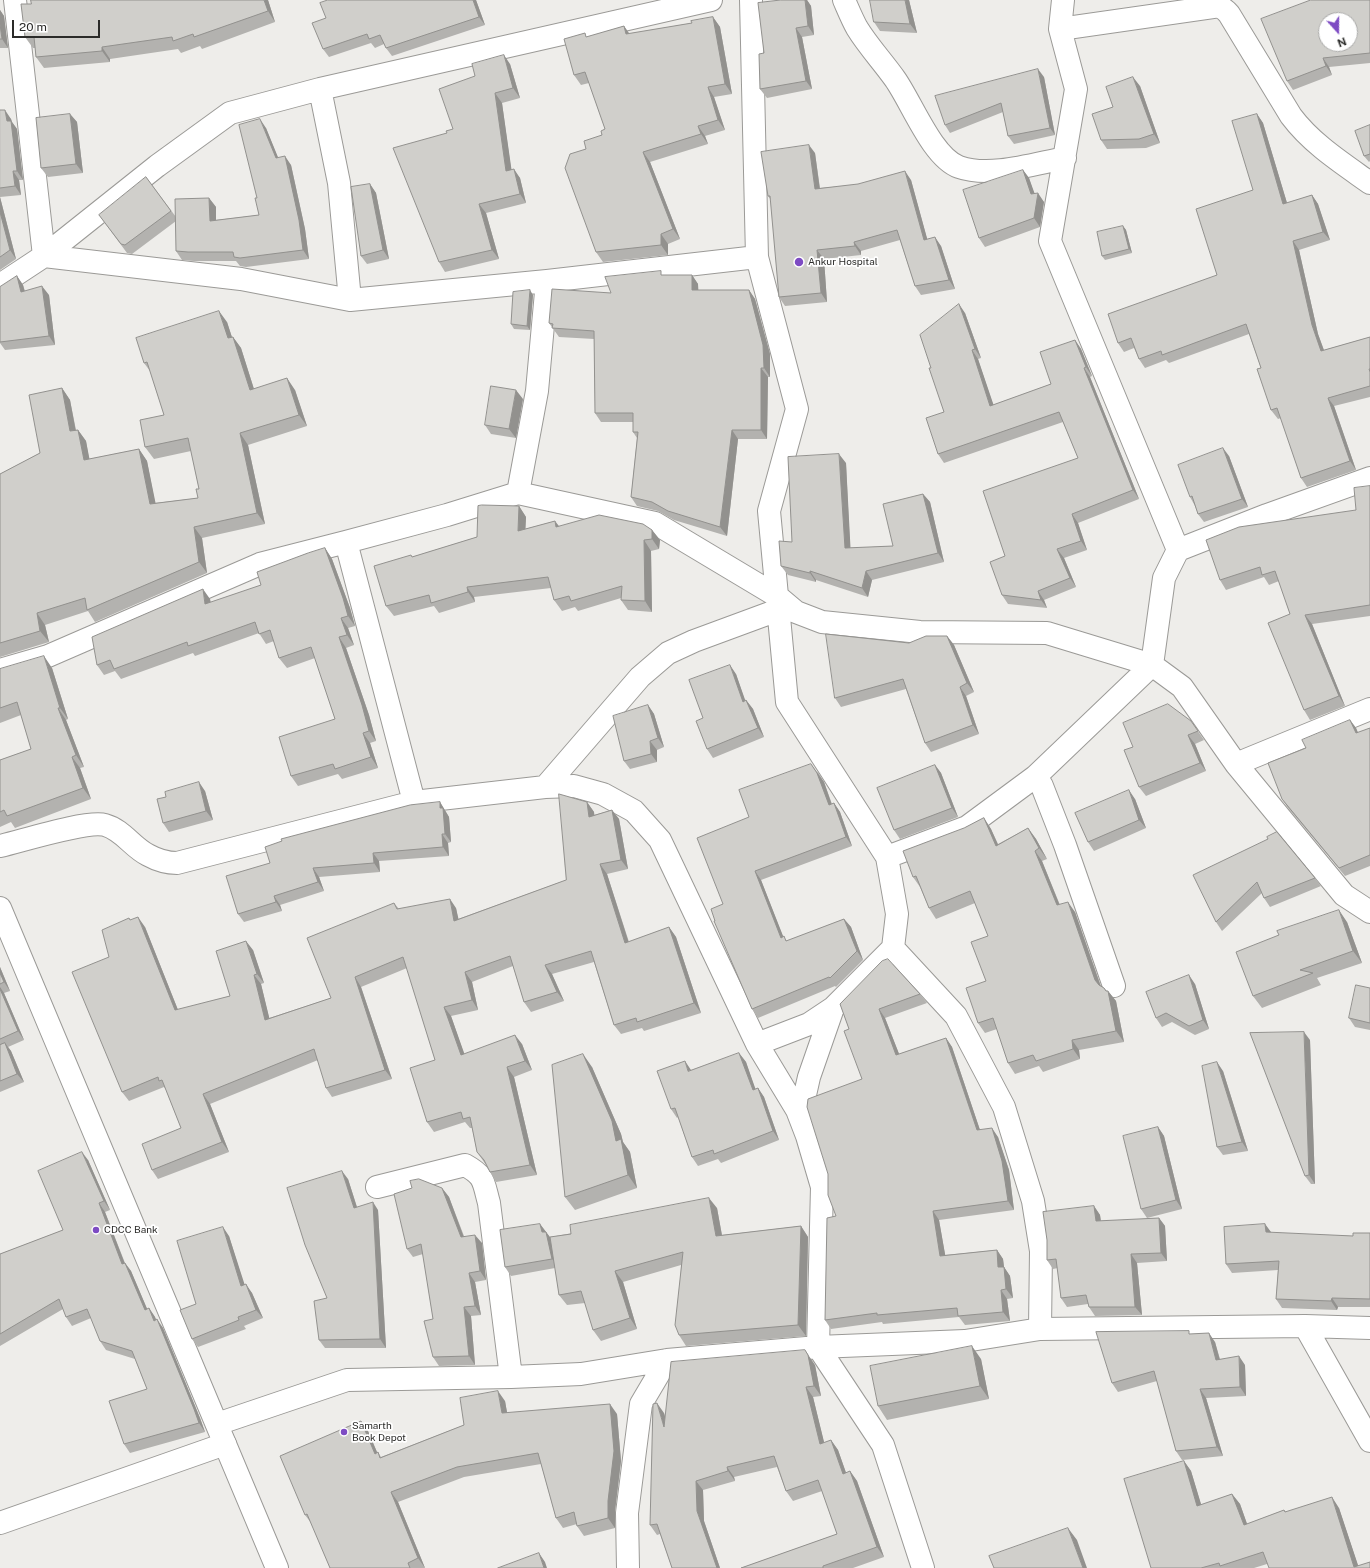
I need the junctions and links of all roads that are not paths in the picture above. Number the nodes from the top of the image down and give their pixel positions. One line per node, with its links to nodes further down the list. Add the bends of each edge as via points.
1 (15, 0): 10 (street)
2 (711, 0): 7 (street)
3 (751, 0): 11 (street)
4 (844, 0): 8 (street, via 857,27 896,80 933,144 945,158 958,166 977,171 1000,170)
5 (1063, 0): 6 (street)
6 (1060, 29): 8 (street, via 1076,89); 9 (street, via 1213,7 1225,9 1299,127 1322,149)
7 (320, 89): 10 (street, via 230,113 157,166); 14 (street, via 339,183)
8 (1065, 158): 18 (street, via 1050,241)
9 (1370, 183)
10 (44, 256): 13 (street); 14 (street, via 241,278)
11 (757, 257): 12 (street); 19 (street, via 797,408 769,511)
12 (547, 281): 14 (street); 16 (street, via 537,391)
13 (0, 285)
14 (350, 300)
15 (1370, 478): 18 (street)
16 (518, 493): 17 (street); 19 (street, via 655,523)
17 (346, 542): 21 (street, via 260,564 48,656); 26 (street)
18 (1178, 550): 20 (street, via 1164,578)
19 (778, 603): 20 (street, via 822,622 920,632 1047,633); 25 (street, via 668,653 640,677); 28 (street, via 787,702)
20 (1152, 665): 23 (street, via 1182,687); 24 (street)
21 (0, 670)
22 (1370, 709): 23 (street)
23 (1236, 764): 30 (street, via 1344,895)
24 (1036, 776): 28 (street, via 967,827); 32 (street, via 1065,845)
25 (545, 787): 26 (street); 34 (street, via 574,786 603,794 634,811 660,840)
26 (414, 802): 27 (street, via 177,863 164,862 147,855 120,833 104,825 83,826)
27 (0, 846)
28 (887, 857): 31 (street, via 897,914)
29 (0, 908): 43 (street)
30 (1370, 912)
31 (893, 948): 33 (street); 39 (street, via 956,1016 1004,1107 1033,1201 1040,1244)
32 (1114, 986)
33 (832, 1008): 34 (street, via 808,1024); 35 (street, via 809,1077)
34 (758, 1044): 35 (street)
35 (800, 1117): 40 (street, via 822,1187)
36 (377, 1187): 42 (street, via 465,1165 477,1171 483,1180 489,1202)
37 (1305, 1326): 38 (street); 39 (street); 44 (street)
38 (1370, 1328)
39 (1040, 1329): 40 (street, via 965,1341)
40 (818, 1347): 41 (street); 49 (street, via 883,1445)
41 (667, 1360): 42 (street, via 580,1374); 48 (street, via 641,1404 627,1513)
42 (512, 1377): 43 (street, via 347,1380)
43 (217, 1424): 45 (street)
44 (1370, 1442)
45 (225, 1444): 46 (street); 47 (street)
46 (0, 1523)
47 (277, 1568)
48 (628, 1568)
49 (922, 1568)

